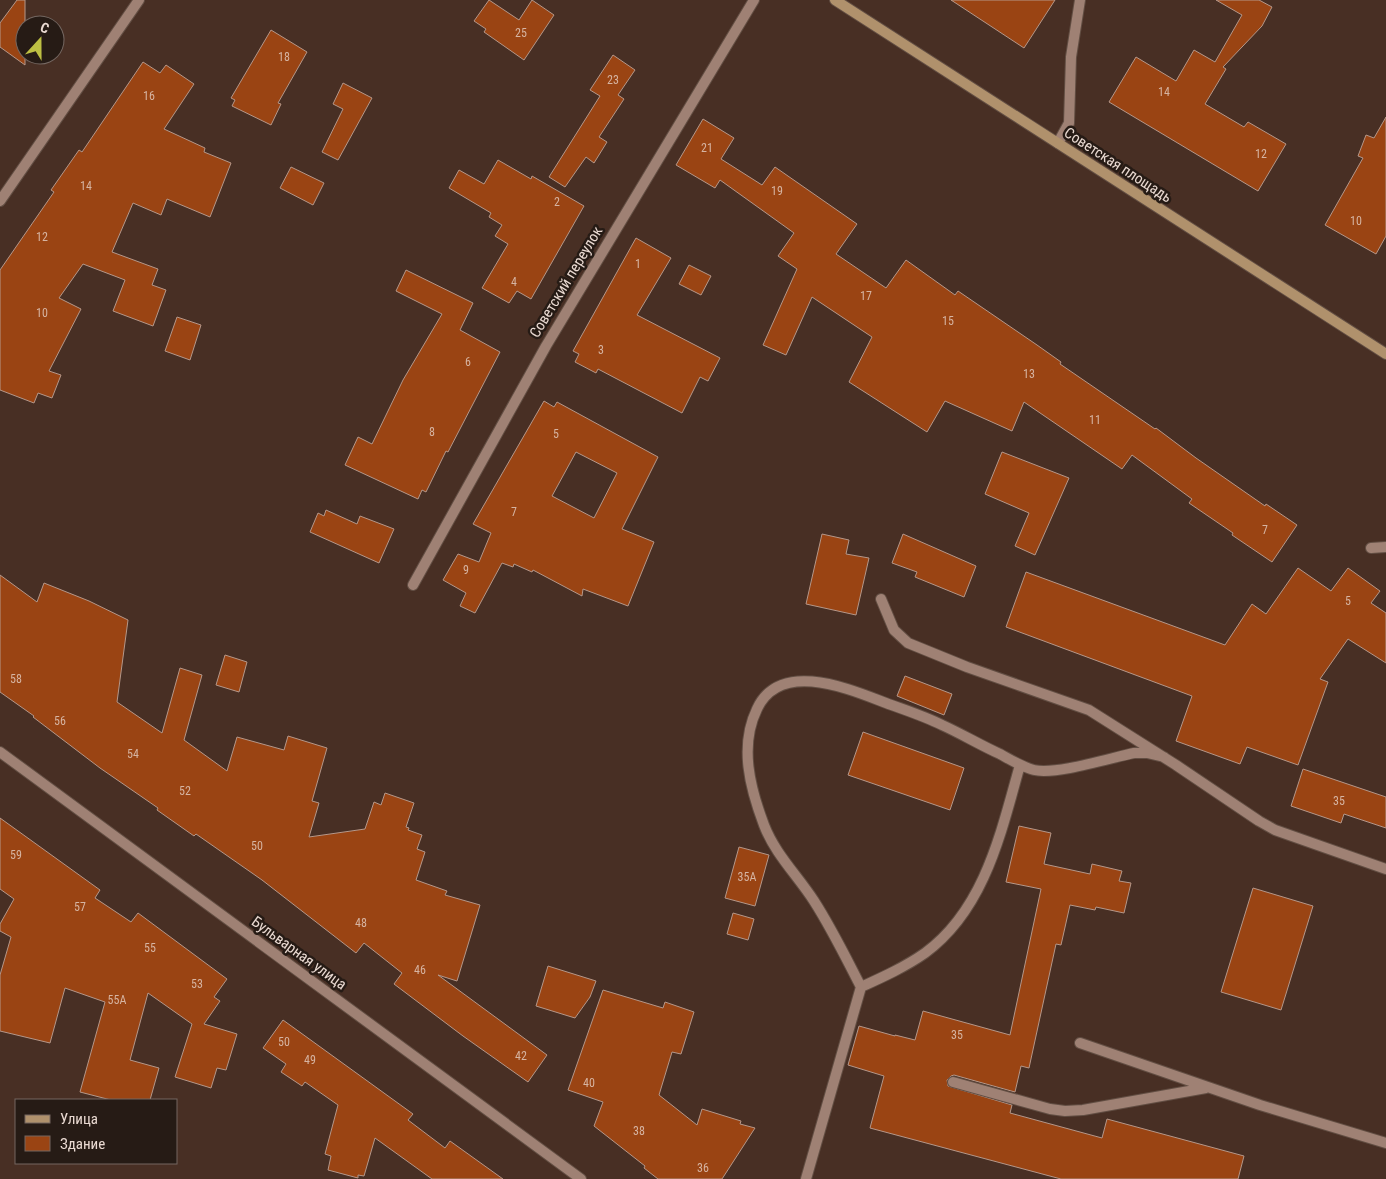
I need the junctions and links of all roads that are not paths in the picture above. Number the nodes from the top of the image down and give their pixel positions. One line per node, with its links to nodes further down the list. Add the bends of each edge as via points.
1 (139, 0): 6 (street)
2 (754, 0): 10 (street, Советский переулок, via 546,346)
3 (835, 0): 5 (street, Советская площадь)
4 (1080, 0): 5 (street, via 1071,57 1069,123)
5 (1058, 143): 7 (street, Советская площадь)
6 (0, 201)
7 (1386, 354)
8 (1386, 547): 9 (street)
9 (1371, 548)
10 (413, 585)
11 (881, 599): 13 (street, via 894,630 908,643 1089,710)
12 (0, 752): 21 (street, Бульварная улица)
13 (1164, 757): 14 (street, via 1134,753 1047,771); 15 (street, via 1259,822)
14 (1020, 765): 16 (street, via 986,872 965,910 925,953); 16 (street, via 940,724 833,684 792,682 779,686 759,704 751,720 746,752 765,828 828,924)
15 (1386, 869)
16 (861, 987): 22 (street)
17 (1080, 1043): 19 (street)
18 (953, 1082): 19 (street, via 1065,1111)
19 (1207, 1087): 20 (street)
20 (1386, 1143)
21 (581, 1179)
22 (806, 1179)

